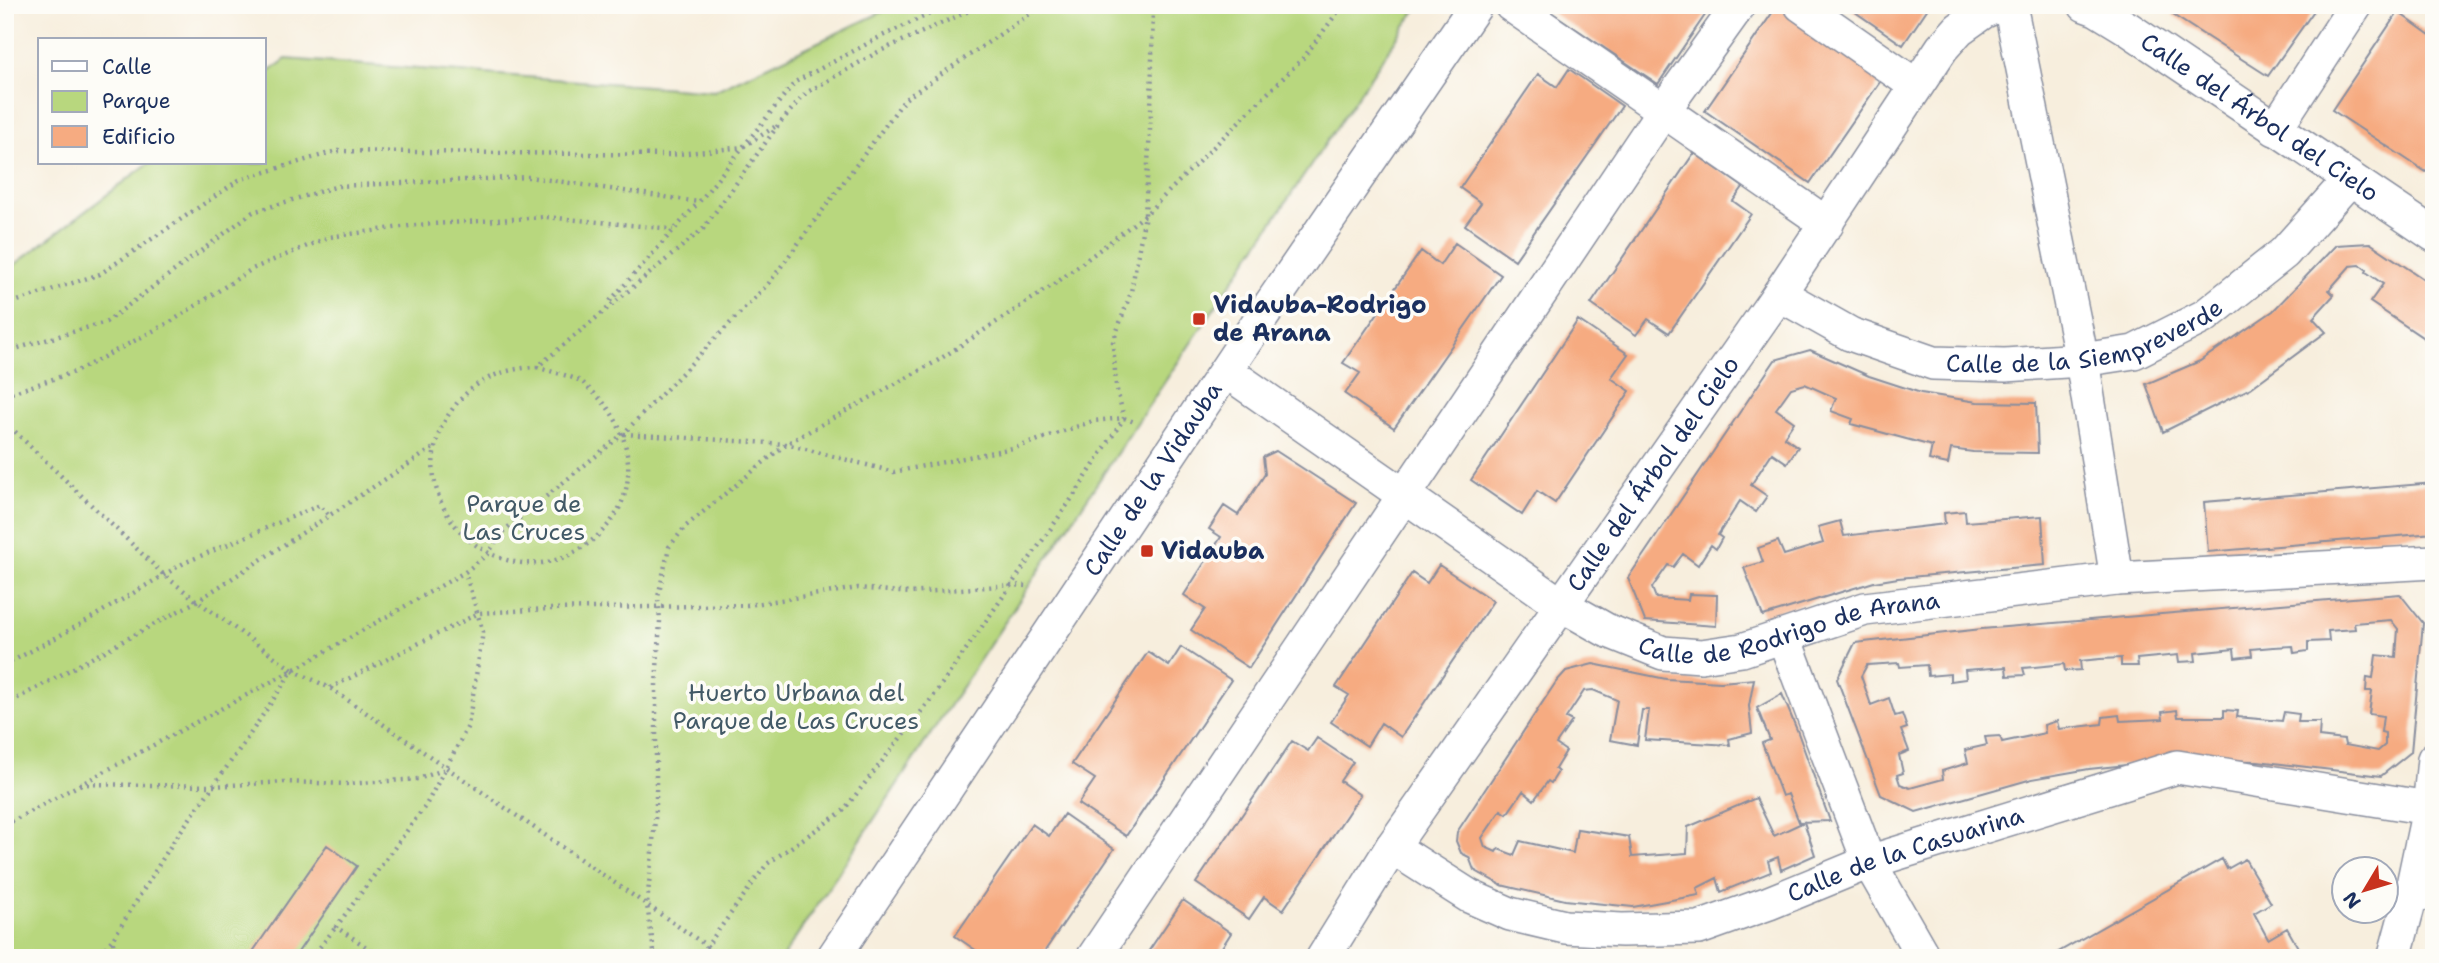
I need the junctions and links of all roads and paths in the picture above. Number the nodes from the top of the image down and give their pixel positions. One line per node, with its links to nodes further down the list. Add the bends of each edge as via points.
1 (949, 5): 19 (path, via 794,82)
2 (982, 5): 17 (path, via 878,52 806,93)
3 (1043, 5): 37 (path, via 905,100 769,283)
4 (1153, 5): 22 (path)
5 (1343, 5): 22 (path, via 1304,57)
6 (1476, 5): 32 (street, Calle de la Vidauba)
7 (1511, 5): 16 (street)
8 (1739, 5): 16 (street)
9 (1801, 5): 15 (street)
10 (1999, 5): 15 (street, Calle del Árbol del Cielo, via 1959,29)
11 (2010, 5): 30 (street)
12 (2085, 5): 14 (street, Calle del Árbol del Cielo)
13 (2356, 5): 18 (street)
14 (2135, 17): 18 (street, Calle del Árbol del Cielo)
15 (1915, 85): 23 (street, Calle del Árbol del Cielo)
16 (1663, 111): 23 (street); 40 (street)
17 (779, 124): 19 (path); 28 (path, via 703,229)
18 (2275, 129): 20 (street, Calle del Árbol del Cielo)
19 (743, 146): 21 (path); 27 (path, via 670,155 336,151 239,180 100,274)
20 (2350, 179): 25 (street, Calle del Árbol del Cielo); 30 (street, Calle de la Siempreverde, via 2284,253 2205,316 2134,352)
21 (699, 202): 24 (path); 29 (path, via 529,177 338,186 253,212 106,322)
22 (1145, 215): 34 (path, via 1131,292 1114,342 1116,386); 38 (path, via 1056,283 937,361)
23 (1827, 224): 26 (street, Calle del Árbol del Cielo)
24 (674, 229): 28 (path); 33 (path, via 546,218 416,225 329,237 252,269 172,321 77,371)
25 (2434, 235)
26 (1779, 294): 30 (street, Calle de la Siempreverde, via 1850,334 1933,363); 50 (street, Calle del Árbol del Cielo)
27 (5, 305)
28 (600, 313): 31 (path)
29 (5, 352)
30 (2081, 360): 46 (street)
31 (537, 367): 37 (path, via 583,383 607,405); 39 (path, via 491,376 465,393 445,418)
32 (1226, 371): 40 (street, Calle de Rodrigo de Arana); 71 (street, Calle de la Vidauba)
33 (5, 395)
34 (1124, 418): 36 (path); 38 (path, via 1093,421 1018,447 894,471); 47 (path)
35 (5, 422): 45 (path)
36 (1137, 423)
37 (623, 434): 38 (path); 42 (path, via 501,533); 42 (path, via 629,462 625,491 614,519 594,541 569,556 540,563 514,564)
38 (786, 444): 51 (path, via 686,526 669,547)
39 (435, 447): 41 (path); 42 (path, via 433,472 444,508 466,538)
40 (1405, 496): 50 (street, Calle de Rodrigo de Arana); 79 (street)
41 (329, 516): 45 (path, via 320,505); 49 (path)
42 (488, 554): 44 (path)
43 (2434, 562): 46 (street, Calle de Rodrigo de Arana)
44 (465, 572): 52 (path); 55 (path)
45 (164, 575): 49 (path); 54 (path)
46 (2117, 579): 53 (street, Calle de Rodrigo de Arana, via 1866,609)
47 (1012, 585): 48 (path); 51 (path, via 910,593 858,588 748,605); 70 (path, via 932,698 843,811 766,864)
48 (1028, 586)
49 (197, 601): 55 (path); 57 (path)
50 (1560, 604): 53 (street, Calle de Rodrigo de Arana, via 1606,630 1663,653 1701,656); 64 (street, Calle del Árbol del Cielo)
51 (659, 607): 52 (path); 67 (path, via 656,809)
52 (479, 613): 56 (path); 59 (path, via 483,632 468,726)
53 (1784, 638): 65 (street)
54 (5, 665)
55 (293, 670): 56 (path); 60 (path); 61 (path)
56 (330, 688): 59 (path)
57 (5, 705)
58 (2434, 759): 62 (street)
59 (446, 769): 61 (path, via 418,779); 67 (path); 68 (path, via 426,805)
60 (79, 784): 61 (path); 63 (path)
61 (213, 786): 69 (path)
62 (2432, 809): 65 (street, Calle de la Casuarina, via 2177,766); 66 (street)
63 (5, 825)
64 (1392, 847): 65 (street, Calle de la Casuarina, via 1469,896 1510,914 1565,927 1622,930 1699,928); 80 (street, Calle del Árbol del Cielo)
65 (1869, 862): 81 (street)
66 (2422, 901): 82 (street)
67 (647, 905): 70 (path); 76 (path)
68 (336, 927): 74 (path); 75 (path)
69 (113, 939): 72 (path); 73 (path)
70 (707, 946): 77 (path); 78 (path)
71 (838, 956)
72 (96, 958)
73 (114, 958)
74 (311, 958)
75 (383, 958)
76 (655, 958)
77 (696, 958)
78 (715, 958)
79 (1093, 958)
80 (1323, 958)
81 (1924, 958)
82 (2394, 958)

